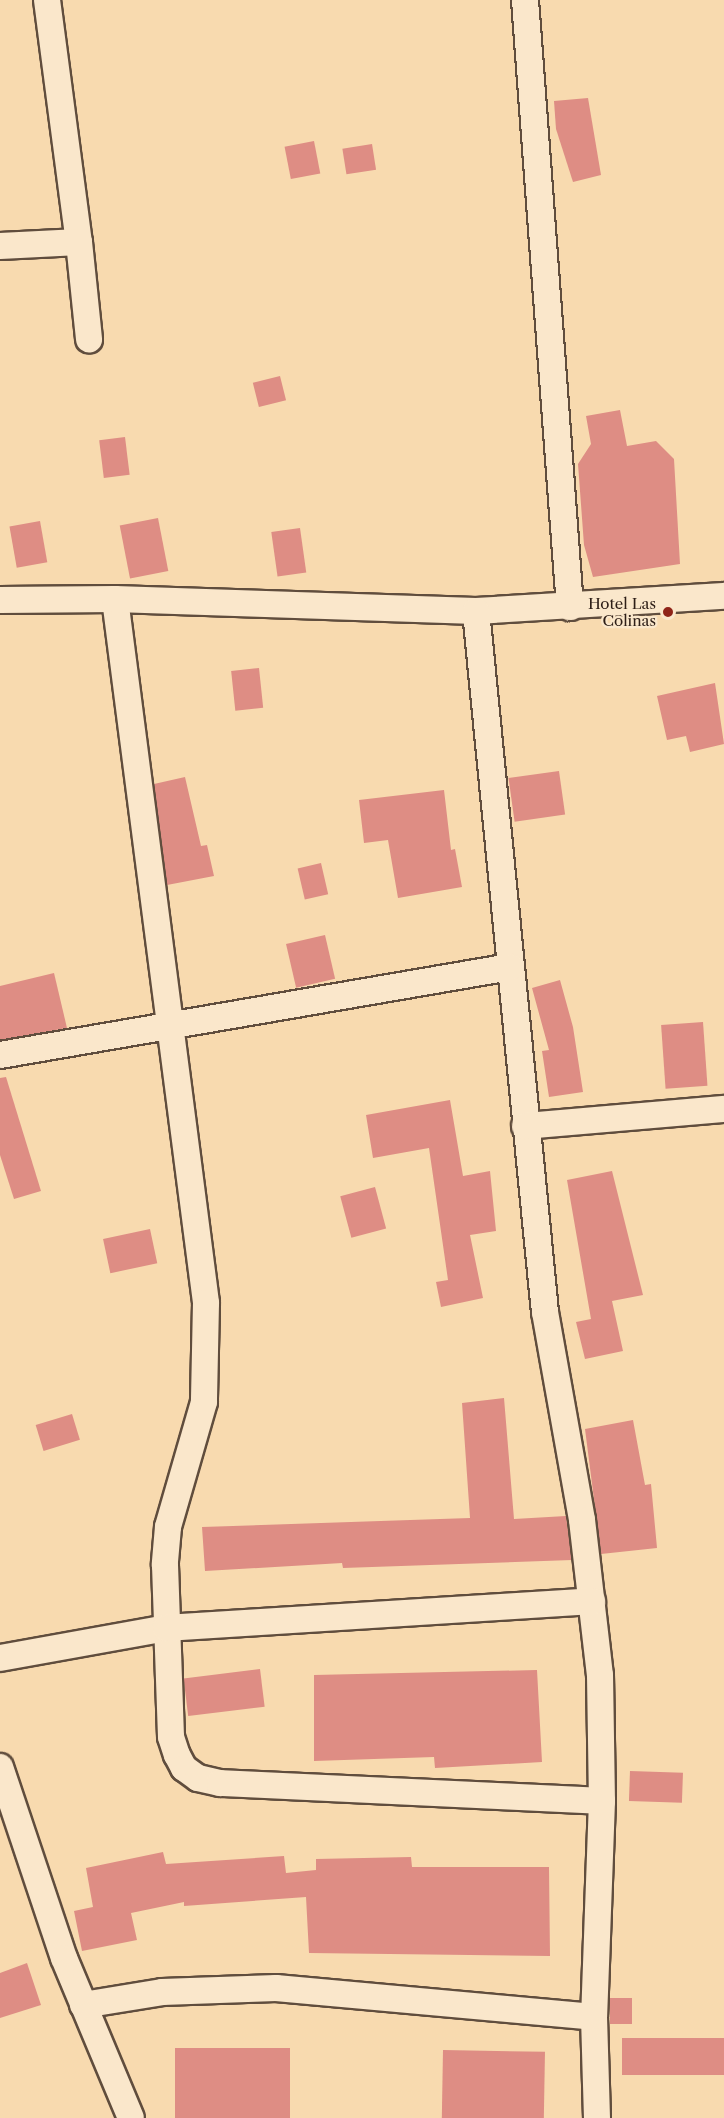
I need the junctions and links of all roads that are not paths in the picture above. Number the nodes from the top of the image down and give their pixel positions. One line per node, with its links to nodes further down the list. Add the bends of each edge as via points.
1 (47, 0): 3 (street)
2 (525, 0): 9 (street)
3 (80, 242): 4 (street); 5 (street)
4 (0, 246)
5 (89, 339)
6 (724, 596): 9 (street)
7 (115, 599): 8 (street); 10 (street); 12 (street)
8 (0, 600)
9 (570, 607): 10 (street)
10 (476, 611): 11 (street)
11 (510, 967): 12 (street); 15 (street)
12 (173, 1028): 13 (street); 17 (street, via 206,1303 208,1356 204,1402 168,1527)
13 (0, 1055)
14 (724, 1109): 15 (street)
15 (525, 1126): 16 (street, via 545,1312 571,1450)
16 (592, 1601): 17 (street); 20 (street, via 600,1675)
17 (166, 1628): 18 (street); 20 (street, via 171,1737 184,1768 198,1778)
18 (0, 1658)
19 (0, 1767): 21 (street)
20 (602, 1801): 22 (street)
21 (83, 2005): 22 (street, via 162,1992 276,1988); 23 (street)
22 (594, 2017): 24 (street)
23 (131, 2118)
24 (597, 2118)

